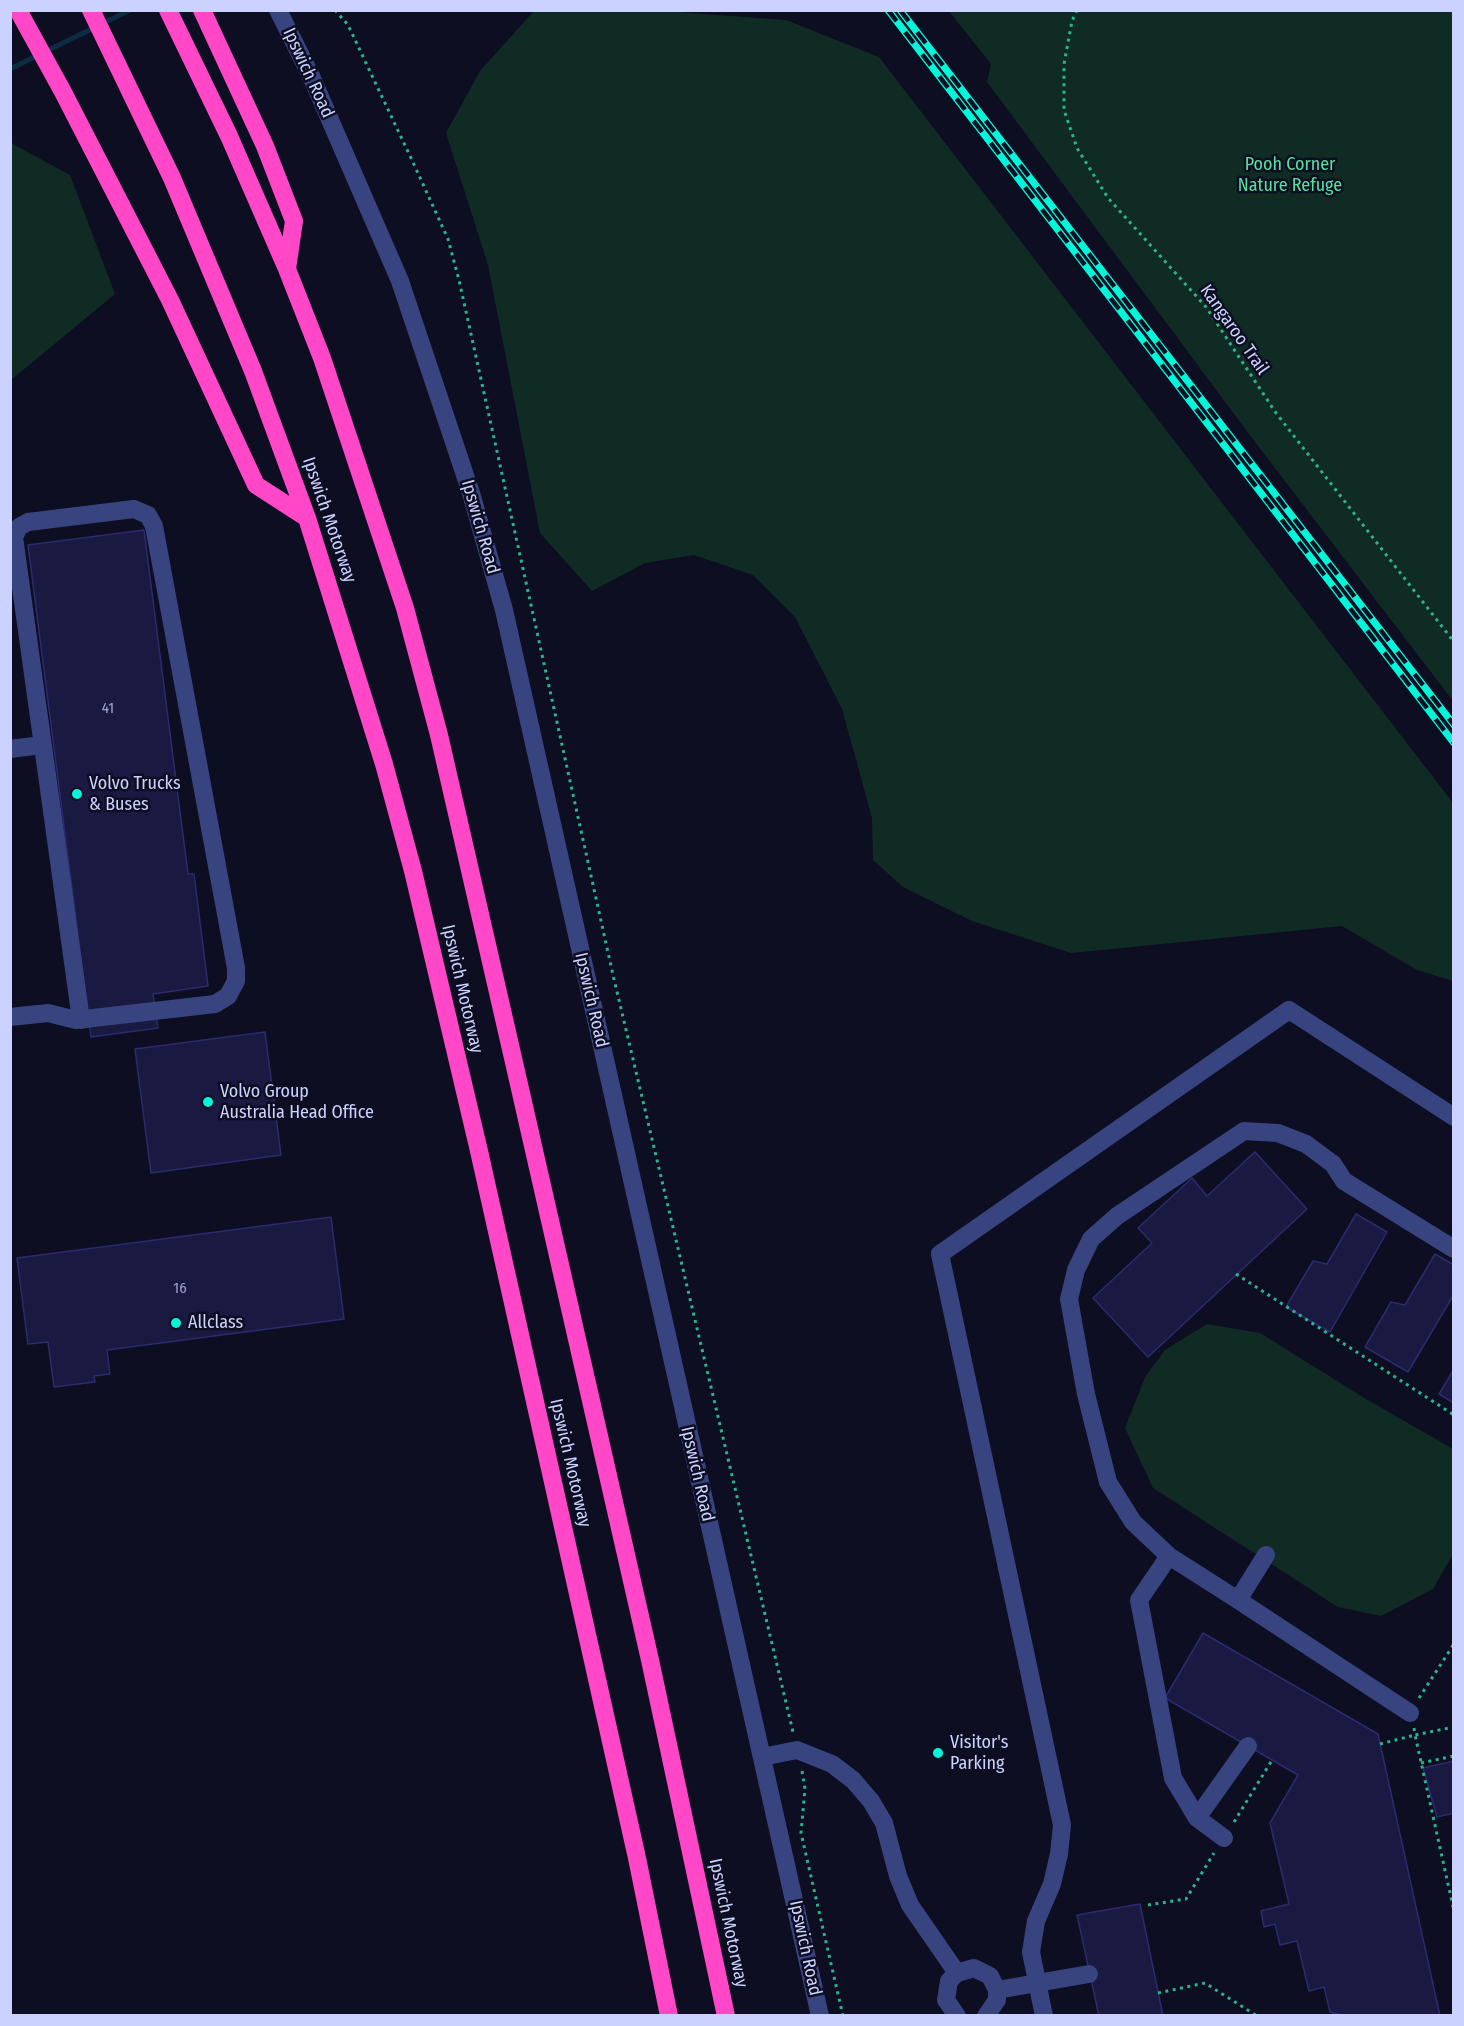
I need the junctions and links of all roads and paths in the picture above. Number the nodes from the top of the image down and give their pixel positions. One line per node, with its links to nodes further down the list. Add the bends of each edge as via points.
1 (91, 10): 9 (highway, Ipswich Motorway, via 217,281)
2 (168, 10): 8 (highway, Ipswich Motorway, via 229,136)
3 (278, 10): 30 (street, Ipswich Road, via 400,281 477,514 506,622)
4 (334, 10): 24 (path, via 348,24 448,238 613,975)
5 (1077, 10): 10 (path, Kangaroo Trail, via 1064,64 1064,110 1077,148 1108,198 1206,307 1276,413)
6 (20, 13): 9 (highway, via 170,300 256,485)
7 (204, 14): 8 (highway, via 265,146 294,221)
8 (286, 269): 43 (highway, Ipswich Motorway, via 371,499 439,735 648,1648)
9 (307, 518): 42 (highway, Ipswich Motorway, via 369,712 413,871 479,1151)
10 (1454, 642)
11 (42, 745): 12 (street); 14 (street); 14 (street, via 13,546 15,534 18,527 28,522 130,509 142,511 154,526 237,977 228,996 218,1003)
12 (10, 749)
13 (10, 1017): 14 (street, via 48,1012 68,1020)
14 (81, 1020)
15 (1454, 1117): 39 (street, via 1289,1010 940,1254 1062,1825 1052,1884 1036,1921 1031,1952)
16 (1454, 1249): 20 (street, via 1344,1181 1333,1164 1306,1144 1278,1133 1244,1131 1117,1216 1091,1239 1076,1270 1070,1299 1086,1394 1108,1482 1133,1522)
17 (1236, 1274): 18 (path)
18 (1454, 1415)
19 (1266, 1555): 21 (street, via 1238,1600)
20 (1169, 1556): 21 (street); 33 (street, via 1139,1600 1173,1779)
21 (1234, 1598): 23 (street)
22 (1454, 1644): 23 (path)
23 (1410, 1713): 26 (path)
24 (791, 1722)
25 (1454, 1727): 26 (path)
26 (1415, 1735): 27 (path); 31 (path)
27 (1380, 1744)
28 (1248, 1746): 33 (street)
29 (1454, 1756): 31 (path)
30 (762, 1757): 37 (street, via 797,1750 832,1764 854,1780 884,1823 910,1905); 44 (street, Ipswich Road)
31 (1421, 1764): 35 (path)
32 (804, 1782): 45 (path, via 801,1833)
33 (1197, 1818): 34 (street)
34 (1224, 1838)
35 (1451, 1892): 36 (path)
36 (1454, 1911)
37 (957, 1972): 40 (street, via 974,1968 983,1971); 46 (street, via 949,1981 946,2000)
38 (1089, 1974): 39 (street)
39 (1038, 1983): 40 (street); 48 (street)
40 (997, 1990): 47 (street, via 997,2000)
41 (1158, 1994): 49 (path, via 1205,1983)
42 (669, 2016)
43 (726, 2016)
44 (820, 2016)
45 (843, 2016)
46 (957, 2016)
47 (986, 2016)
48 (1044, 2016)
49 (1257, 2016)

